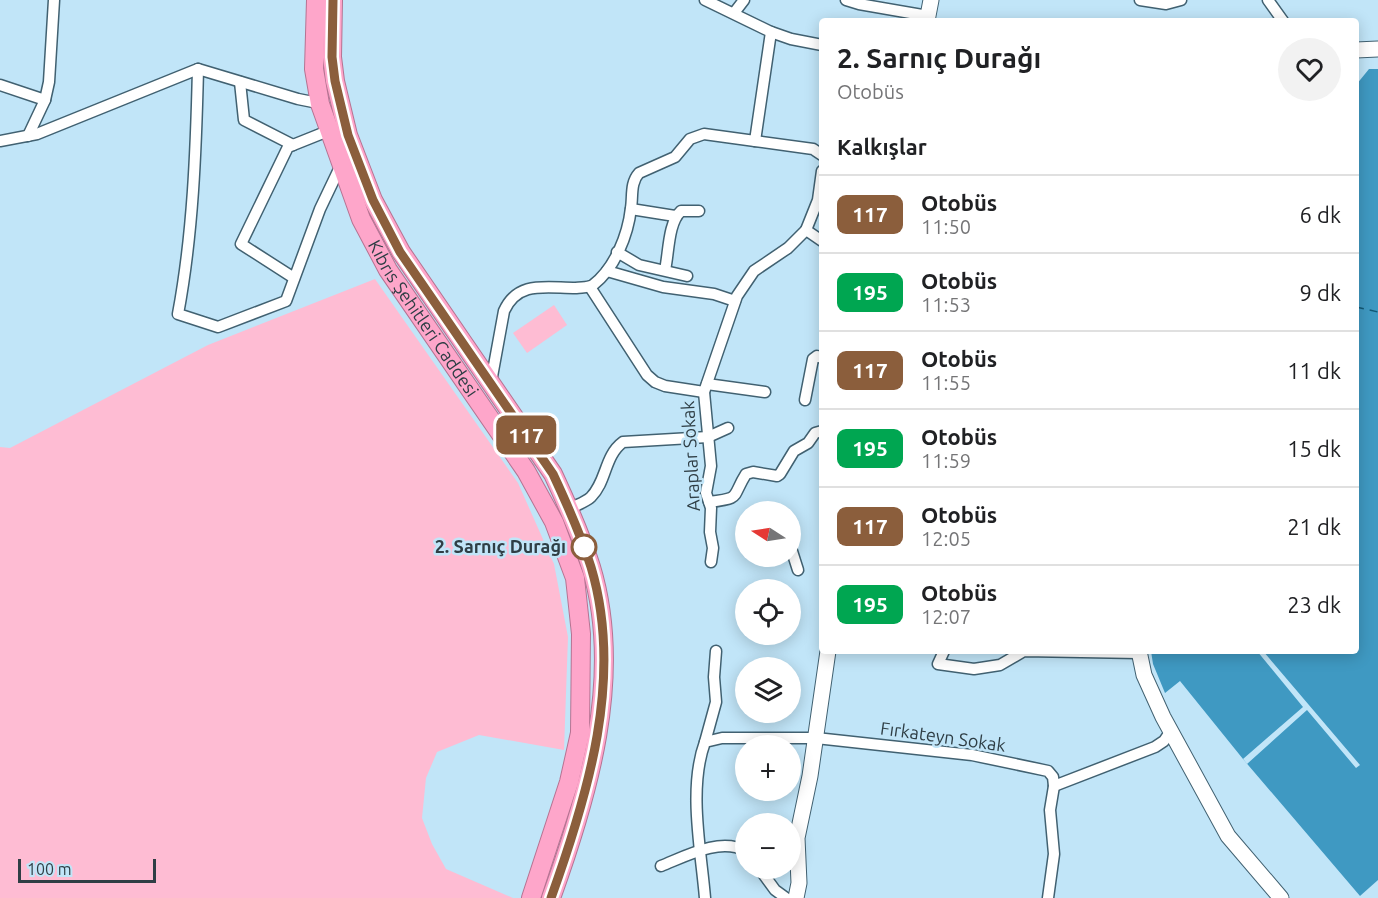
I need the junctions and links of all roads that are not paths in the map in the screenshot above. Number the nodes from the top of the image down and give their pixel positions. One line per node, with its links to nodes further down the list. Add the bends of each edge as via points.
1 (54, 0): 22 (street)
2 (316, 0): 23 (highway, Kıbrıs Şehitleri Caddesi, via 314,69)
3 (333, 0): 24 (highway, Kıbrıs Şehitleri Caddesi, via 332,57)
4 (705, 0): 12 (street)
5 (744, 0): 12 (street)
6 (846, 0): 13 (street)
7 (931, 0): 13 (main road)
8 (1140, 0): 9 (street)
9 (1144, 0): 10 (street, via 1166,4)
10 (1182, 0)
11 (1268, 0): 14 (street)
12 (734, 13): 15 (street)
13 (928, 18)
14 (1281, 18)
15 (771, 32): 16 (street); 28 (street)
16 (819, 44)
17 (1378, 49): 18 (main road)
18 (1359, 50)
19 (198, 69): 20 (street); 26 (street); 42 (street, via 187,269 178,314 218,327 286,301)
20 (240, 82): 23 (street); 29 (street, via 244,120)
21 (0, 85): 22 (street)
22 (45, 100): 26 (street)
23 (320, 104): 24 (street); 25 (highway, Kıbrıs Şehitleri Caddesi)
24 (341, 104): 46 (highway, Kıbrıs Şehitleri Caddesi, via 348,135 373,200 400,252)
25 (328, 131): 29 (street); 31 (highway, Kıbrıs Şehitleri Caddesi)
26 (28, 136): 27 (street)
27 (0, 141)
28 (755, 141): 30 (street); 33 (street, via 704,134 690,139 675,158 639,173 632,187)
29 (293, 145): 42 (street, via 288,147 241,244)
30 (819, 153)
31 (341, 165): 42 (street); 71 (highway, Kıbrıs Şehitleri Caddesi, via 361,219 388,270 526,471 554,522 575,578 581,634 580,733 569,782)
32 (819, 202): 36 (street, Araplar Sokak)
33 (631, 209): 35 (street); 38 (street)
34 (699, 211): 35 (street, via 681,211)
35 (675, 216): 39 (street)
36 (806, 230): 37 (street); 44 (street, Araplar Sokak, via 789,248 754,271)
37 (819, 239)
38 (618, 252): 39 (street, via 639,265); 40 (street)
39 (665, 270): 41 (street)
40 (607, 272): 43 (street); 44 (street)
41 (687, 276)
42 (294, 278)
43 (590, 287): 46 (street, via 525,289 515,294 504,311); 47 (street, via 655,382)
44 (735, 301): 47 (street, Araplar Sokak)
45 (819, 356): 49 (street, via 813,359)
46 (491, 382): 54 (highway, Kıbrıs Şehitleri Caddesi, via 553,474)
47 (706, 388): 48 (street); 52 (street, Araplar Sokak)
48 (765, 392)
49 (805, 400)
50 (728, 428): 52 (street)
51 (819, 432): 53 (street, via 794,451 777,476 746,474 732,500)
52 (708, 437): 53 (street, Araplar Sokak); 54 (street, via 623,442 610,455 598,489 590,499)
53 (709, 502): 55 (street, Araplar Sokak)
54 (569, 509): 72 (highway, Kıbrıs Şehitleri Caddesi, via 598,597 603,669 598,739 590,776)
55 (711, 562)
56 (797, 567): 57 (street)
57 (798, 570)
58 (716, 651): 65 (street, via 716,702)
59 (828, 654): 64 (main road)
60 (943, 654): 61 (street, via 938,664 974,669 1000,665)
61 (1019, 654)
62 (1139, 654): 63 (main road, via 1144,675)
63 (1170, 732): 66 (street, via 1155,747); 77 (main road, via 1231,840)
64 (816, 738): 65 (street, via 722,738); 66 (street, Fırkateyn Sokak, via 972,755 1048,771); 75 (main road, via 797,838)
65 (705, 742): 68 (street, via 699,759 697,802)
66 (1054, 786): 76 (street, via 1050,810 1054,854)
67 (735, 847): 68 (street)
68 (701, 850): 69 (street); 73 (street)
69 (661, 866)
70 (767, 879): 74 (street)
71 (531, 898)
72 (551, 898)
73 (705, 898)
74 (786, 898)
75 (796, 898)
76 (1048, 898)
77 (1281, 898)

